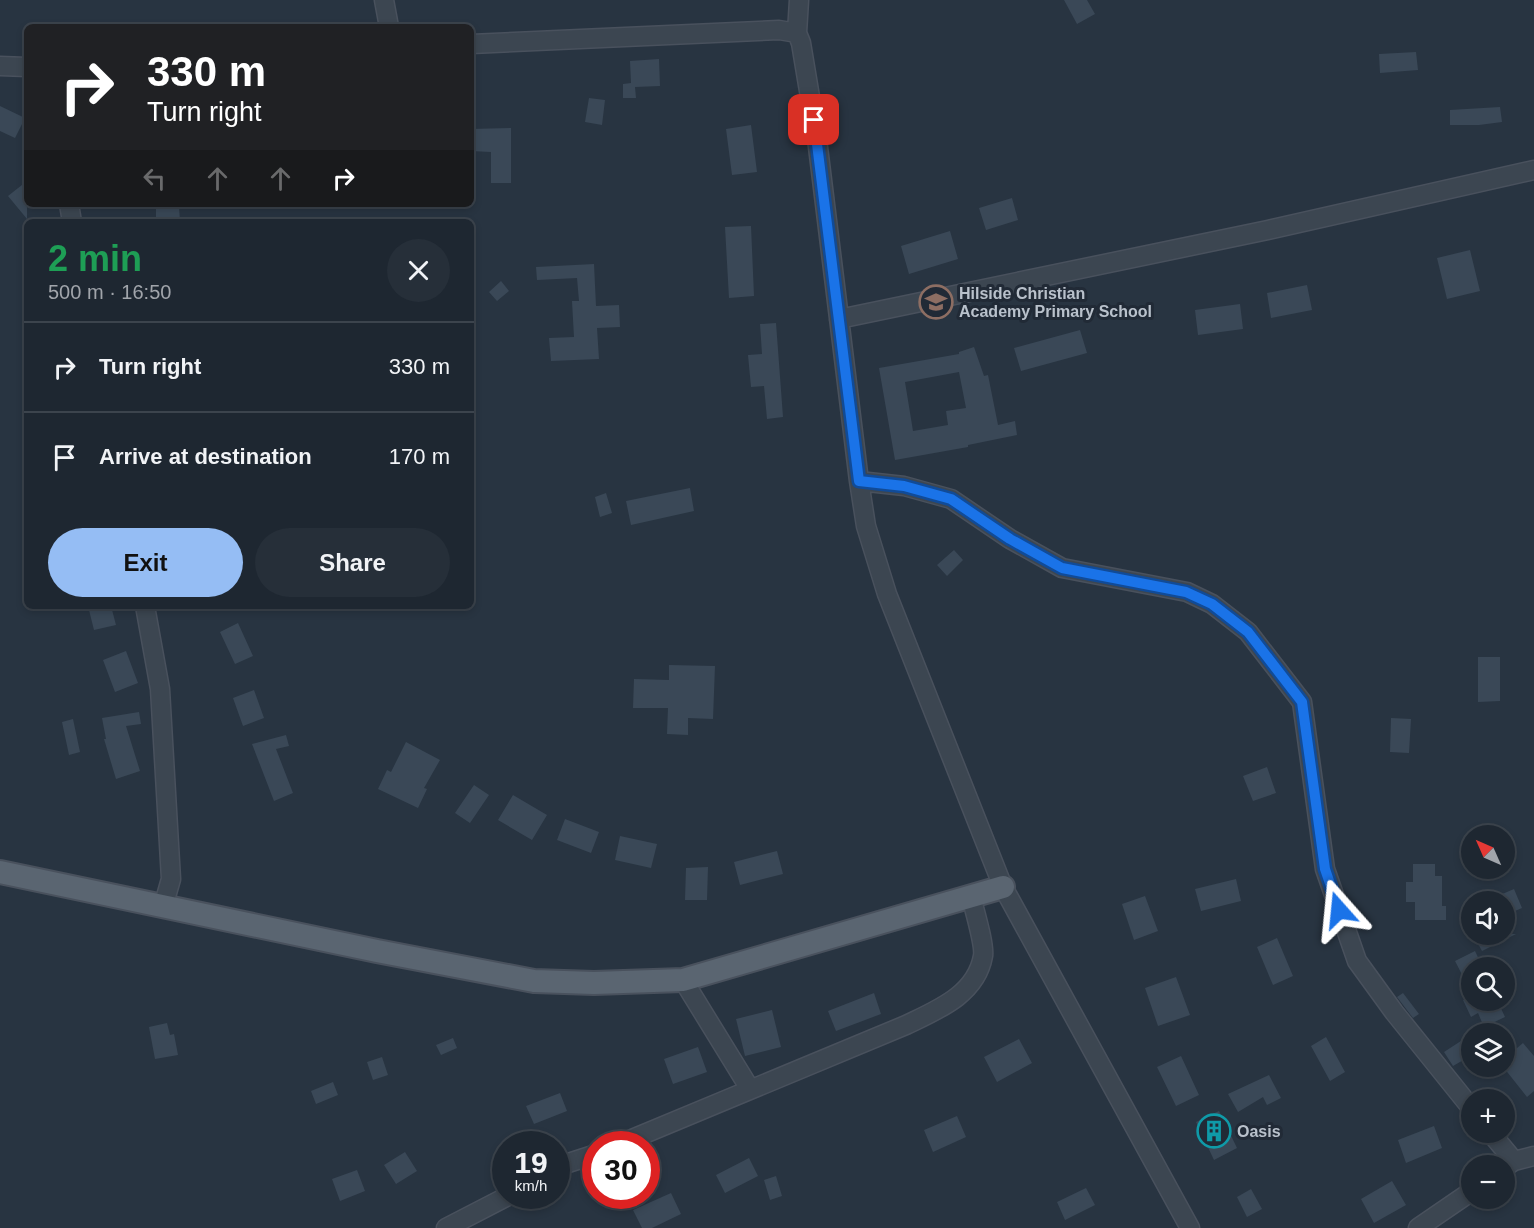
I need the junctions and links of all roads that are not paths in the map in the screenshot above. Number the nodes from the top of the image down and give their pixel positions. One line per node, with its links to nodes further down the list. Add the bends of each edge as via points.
1 (384, 0): 3 (street)
2 (799, 0): 4 (street)
3 (388, 24)
4 (797, 33): 5 (street, via 779,30); 9 (street, via 817,139)
5 (474, 44)
6 (0, 66): 7 (street)
7 (24, 67)
8 (1534, 170): 9 (street)
9 (840, 319): 10 (street)
10 (859, 481): 13 (street, via 866,526 887,594); 18 (street, via 904,486 951,499 1062,568 1186,592 1212,604 1248,632 1302,702 1325,869 1357,961)
11 (146, 609): 15 (street, via 161,700 171,879)
12 (0, 872): 15 (main road)
13 (1003, 887): 14 (main road); 25 (street)
14 (971, 896): 16 (main road); 17 (street, via 983,955 967,988 947,1005 906,1025)
15 (163, 906): 16 (main road, via 534,981)
16 (684, 980): 17 (street)
17 (750, 1089): 19 (street)
18 (1461, 1095)
19 (651, 1131)
20 (1534, 1156): 21 (street)
21 (1515, 1163)
22 (1461, 1199): 26 (street)
23 (492, 1204): 24 (street)
24 (446, 1228)
25 (1190, 1228)
26 (1418, 1228)

